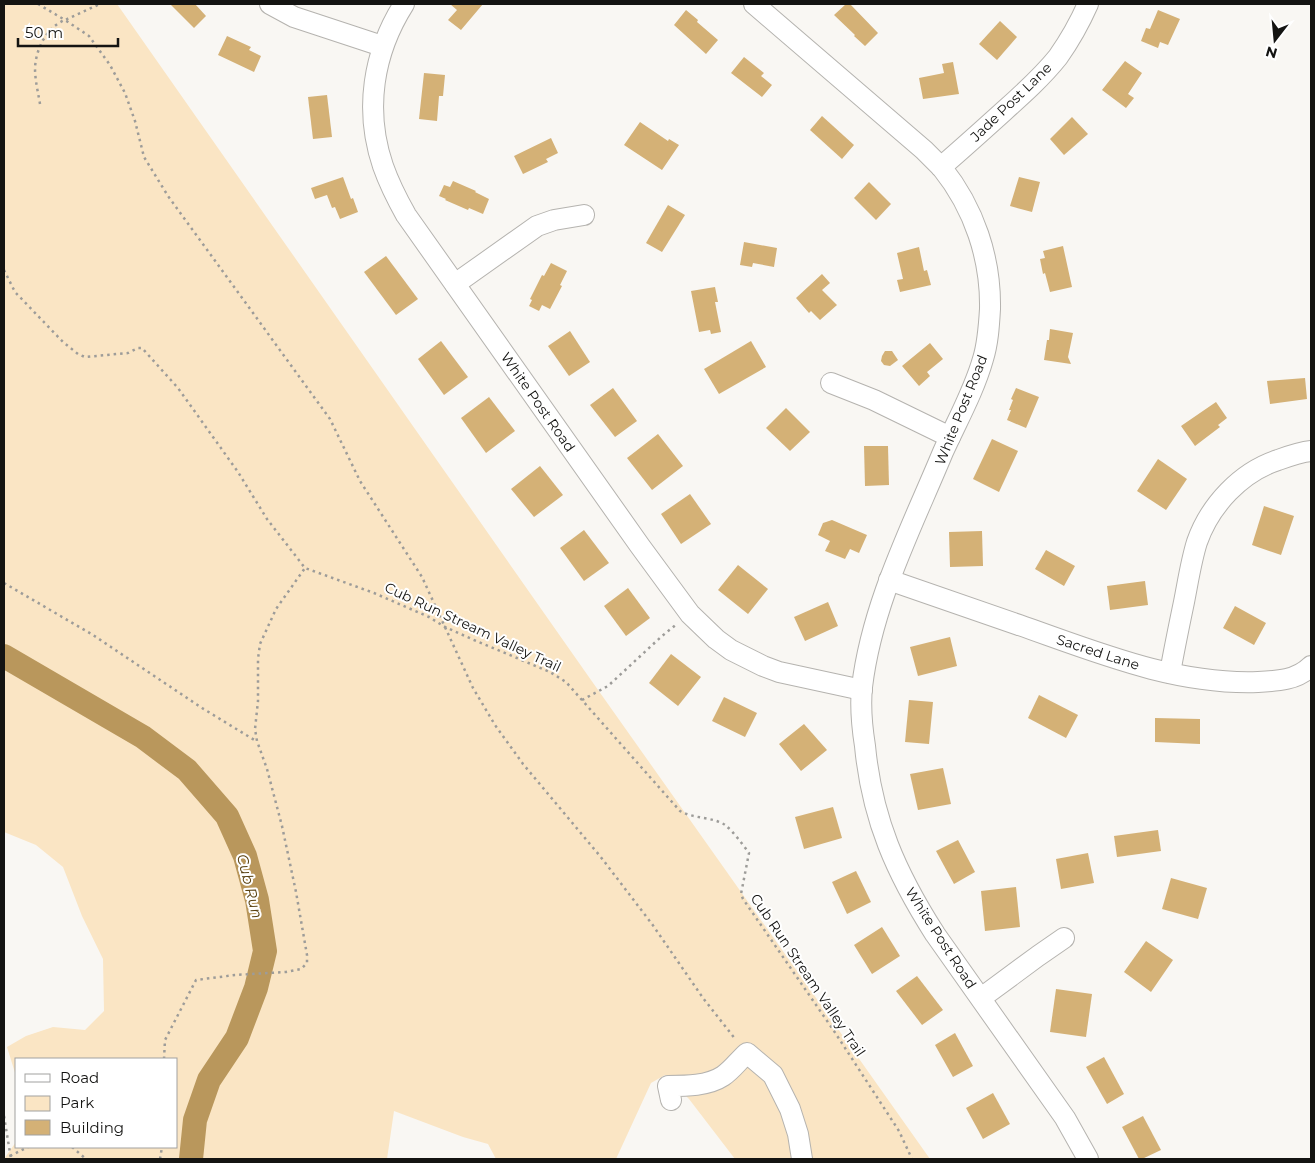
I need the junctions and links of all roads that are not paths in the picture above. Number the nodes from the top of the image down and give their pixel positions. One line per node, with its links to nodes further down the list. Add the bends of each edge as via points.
1 (270, 4): 5 (street, via 294,17)
2 (404, 4): 5 (street, White Post Road)
3 (754, 4): 6 (street, White Post Road)
4 (1088, 4): 6 (street, Jade Post Lane, via 1069,40 1043,74)
5 (382, 46): 8 (street, White Post Road, via 373,104 382,165 406,215)
6 (941, 167): 10 (street, White Post Road, via 957,189 978,232 987,262 990,292 989,326 983,359)
7 (584, 215): 8 (street, via 537,226)
8 (455, 284): 15 (street, White Post Road, via 690,614 716,639 763,666)
9 (831, 383): 10 (street)
10 (950, 437): 12 (street, White Post Road)
11 (1311, 451): 14 (street, via 1255,470 1228,492 1209,516 1191,564)
12 (889, 580): 14 (street, Sacred Lane, via 1104,655); 15 (street, White Post Road, via 871,639)
13 (1311, 666): 14 (street, Sacred Lane, via 1280,681 1213,680)
14 (1170, 673)
15 (862, 690): 17 (street, White Post Road, via 867,772 885,838 922,914)
16 (1064, 938): 17 (street)
17 (981, 998): 20 (street, White Post Road, via 1066,1118)
18 (671, 1100): 19 (street, via 668,1086 710,1082 724,1075 747,1053 773,1075 790,1109)
19 (802, 1159)
20 (1088, 1159)

